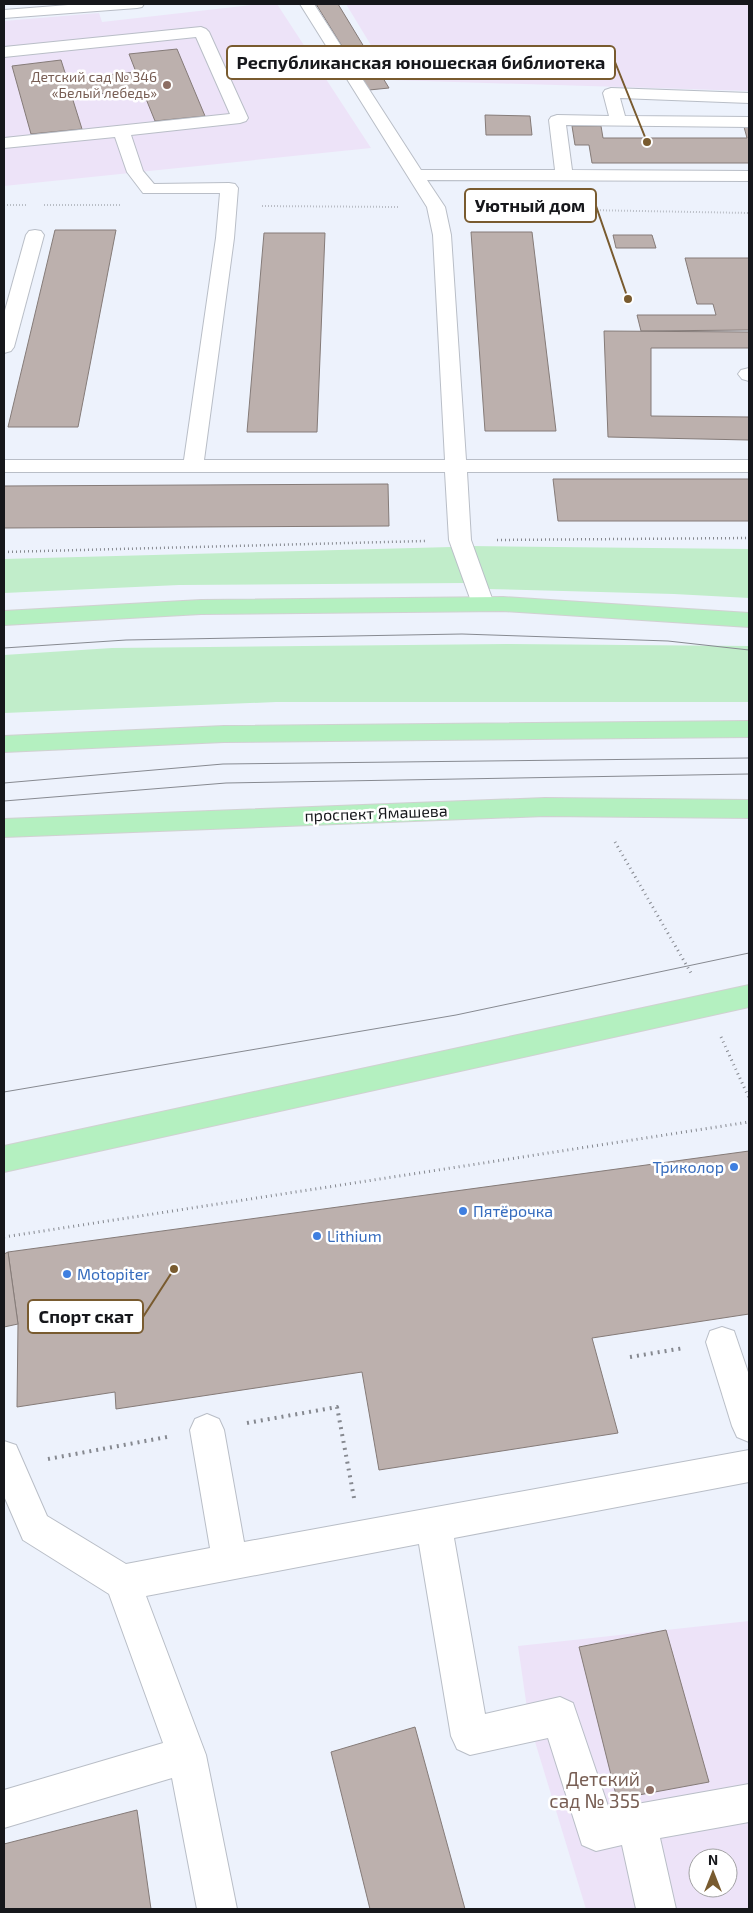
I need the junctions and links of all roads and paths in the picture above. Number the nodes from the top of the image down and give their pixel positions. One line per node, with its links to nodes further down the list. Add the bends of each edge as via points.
1 (137, 4): 3 (lane)
2 (307, 4): 12 (lane)
3 (36, 7): 4 (lane); 5 (lane)
4 (4, 14)
5 (44, 37): 6 (lane); 10 (lane, via 201,32 240,118)
6 (4, 52)
7 (749, 98): 8 (lane, via 612,93)
8 (618, 120): 9 (lane); 13 (lane, via 557,120)
9 (749, 122)
10 (121, 131): 11 (lane); 21 (lane, via 135,172 149,189 229,188 226,238)
11 (4, 143)
12 (416, 175): 13 (lane); 15 (lane)
13 (564, 175): 14 (lane)
14 (749, 176)
15 (436, 207): 16 (path); 22 (lane, via 442,235)
16 (749, 213)
17 (34, 235): 18 (lane)
18 (4, 347)
19 (4, 466): 21 (lane)
20 (749, 466): 22 (lane)
21 (193, 467): 22 (lane)
22 (454, 467): 24 (lane)
23 (749, 538): 24 (path)
24 (460, 540): 25 (path); 26 (lane)
25 (4, 552)
26 (483, 604): 27 (main road, via 201,607); 28 (main road)
27 (4, 618)
28 (749, 620)
29 (749, 728): 30 (main road, via 224,734)
30 (4, 744)
31 (749, 809): 32 (main road, проспект Ямашева, via 545,807)
32 (4, 828)
33 (613, 839): 35 (path, via 688,966)
34 (749, 996): 35 (main road)
35 (706, 1006): 36 (path); 38 (main road)
36 (749, 1098)
37 (749, 1122): 39 (path)
38 (4, 1159)
39 (4, 1236)
40 (722, 1342): 41 (lane)
41 (749, 1426)
42 (207, 1430): 46 (lane)
43 (4, 1457): 47 (lane, via 35,1528)
44 (749, 1466): 45 (lane)
45 (434, 1526): 46 (lane); 51 (lane, via 470,1736 560,1716 596,1831)
46 (230, 1562): 47 (lane)
47 (124, 1582): 48 (lane)
48 (187, 1756): 50 (lane); 52 (lane)
49 (749, 1803): 51 (lane)
50 (4, 1810)
51 (636, 1823): 53 (lane)
52 (217, 1909)
53 (656, 1909)

